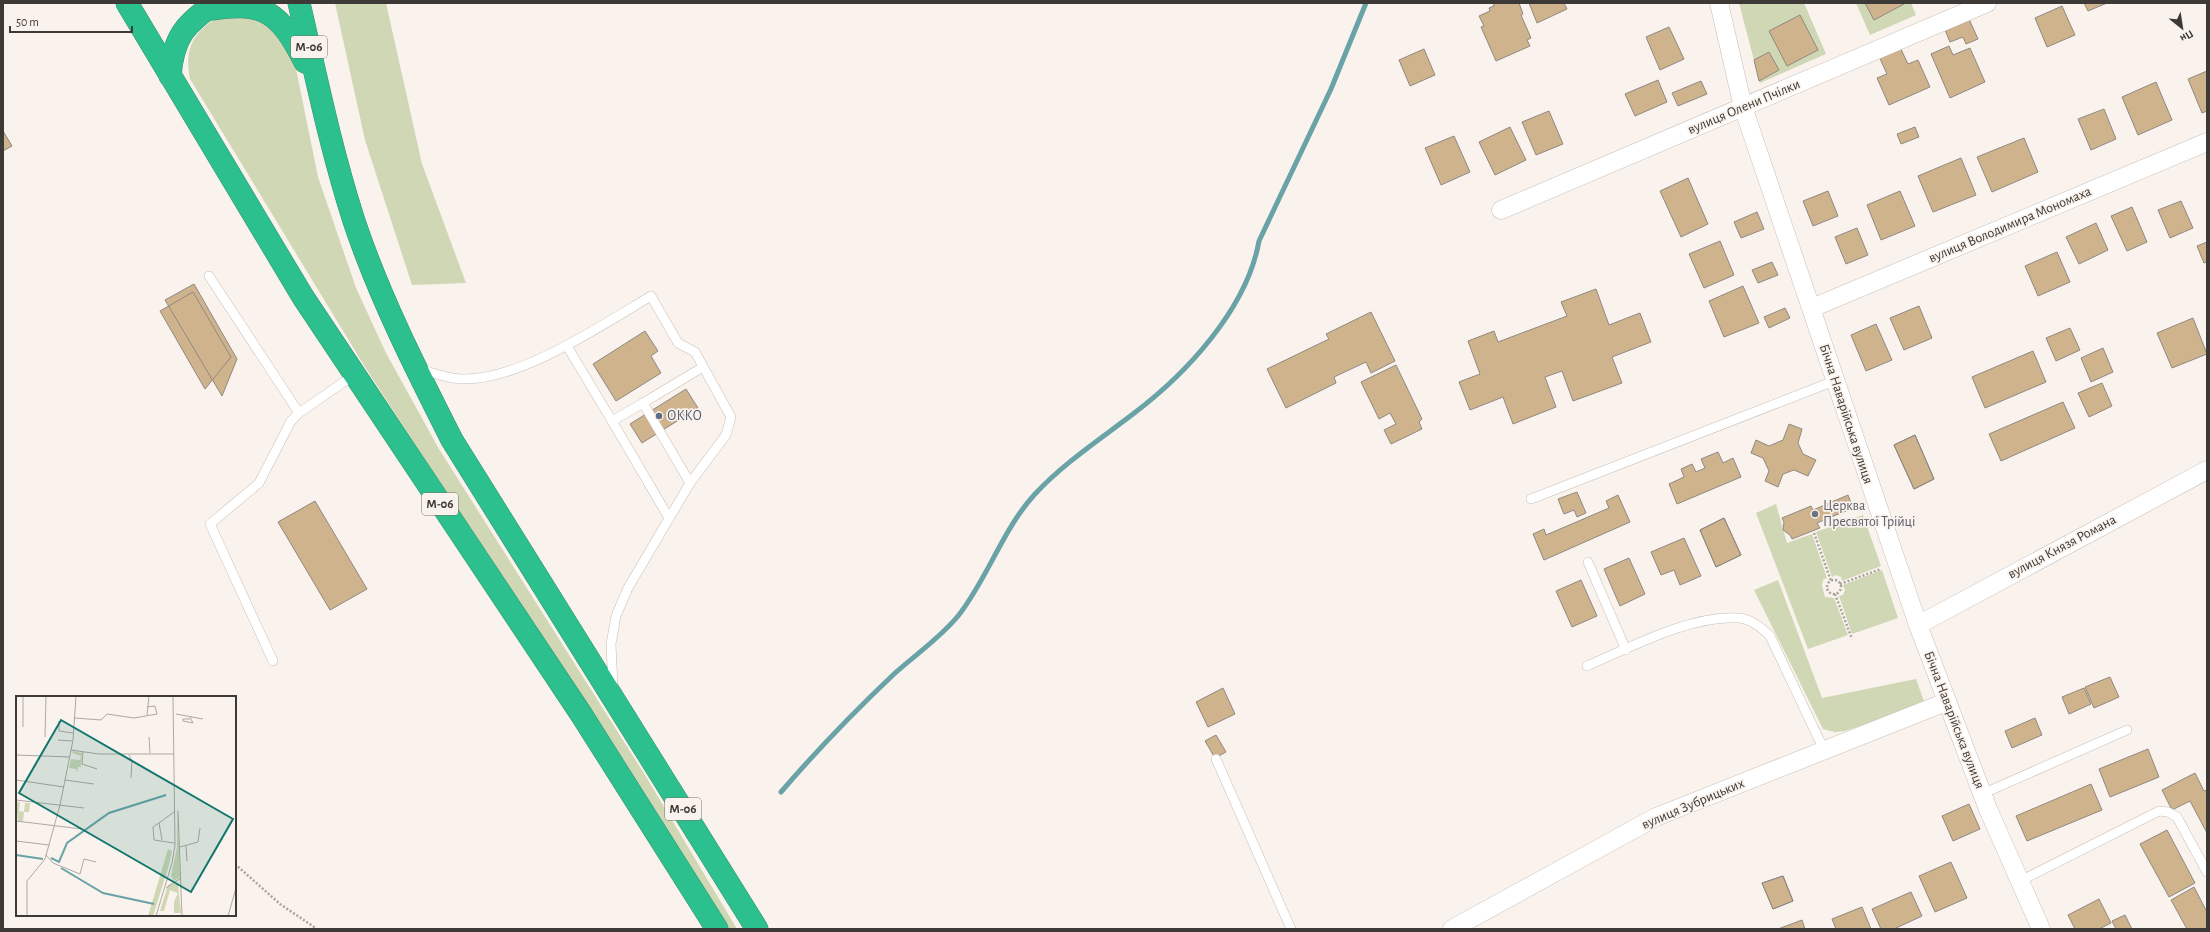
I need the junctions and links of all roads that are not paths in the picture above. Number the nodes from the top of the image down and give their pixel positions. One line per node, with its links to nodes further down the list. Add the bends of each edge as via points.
1 (127, 3): 6 (highway, М-06)
2 (299, 3): 7 (highway, М-06)
3 (1718, 3): 8 (street, Бічна Наварійська вулиця)
4 (1987, 3): 8 (street, вулиця Олени Пчілки)
5 (211, 6): 6 (highway, via 181,33 173,54); 7 (highway, via 246,4 261,8 278,20 293,38)
6 (170, 76): 16 (highway, М-06)
7 (319, 92): 15 (highway, М-06, via 354,222)
8 (1743, 107): 10 (street, вулиця Олени Пчілки); 12 (street, Бічна Наварійська вулиця)
9 (2207, 142): 12 (street, вулиця Володимира Мономаха)
10 (1501, 210)
11 (209, 276): 19 (lane)
12 (1812, 308): 17 (street, Бічна Наварійська вулиця)
13 (567, 346): 14 (lane, via 651,296 678,343 695,352); 15 (lane, via 519,367 489,376 459,379); 20 (lane)
14 (703, 367): 18 (lane); 22 (lane, via 731,417 726,435)
15 (415, 368): 30 (highway, М-06, via 452,440)
16 (354, 375): 19 (lane); 38 (highway, М-06, via 581,714)
17 (1834, 381): 23 (lane); 26 (street, Бічна Наварійська вулиця)
18 (643, 403): 20 (lane); 22 (lane)
19 (299, 413): 28 (lane, via 292,421 260,483 210,524)
20 (612, 421): 24 (lane)
21 (2207, 470): 26 (street, вулиця Князя Романа)
22 (690, 483): 24 (lane)
23 (1531, 499)
24 (669, 518): 30 (lane, via 628,588 616,616 611,644)
25 (1588, 562): 27 (lane)
26 (1918, 625): 31 (street, Бічна Наварійська вулиця)
27 (1626, 650): 29 (lane); 33 (lane, via 1681,626 1739,618 1759,625 1770,636)
28 (273, 661)
29 (1587, 666)
30 (613, 697): 39 (highway, М-06)
31 (1946, 702): 33 (street, вулиця Зубрицьких); 35 (street, Бічна Наварійська вулиця)
32 (2127, 730): 35 (lane)
33 (1824, 750): 41 (street, вулиця Зубрицьких, via 1656,817)
34 (1216, 759): 40 (lane)
35 (1982, 794): 37 (street, Бічна Наварійська вулиця)
36 (2207, 872): 37 (lane, via 2177,817 2168,812 2159,812)
37 (2020, 881): 42 (street, Бічна Наварійська вулиця)
38 (717, 929)
39 (757, 929)
40 (1291, 929)
41 (1452, 929)
42 (2041, 929)

